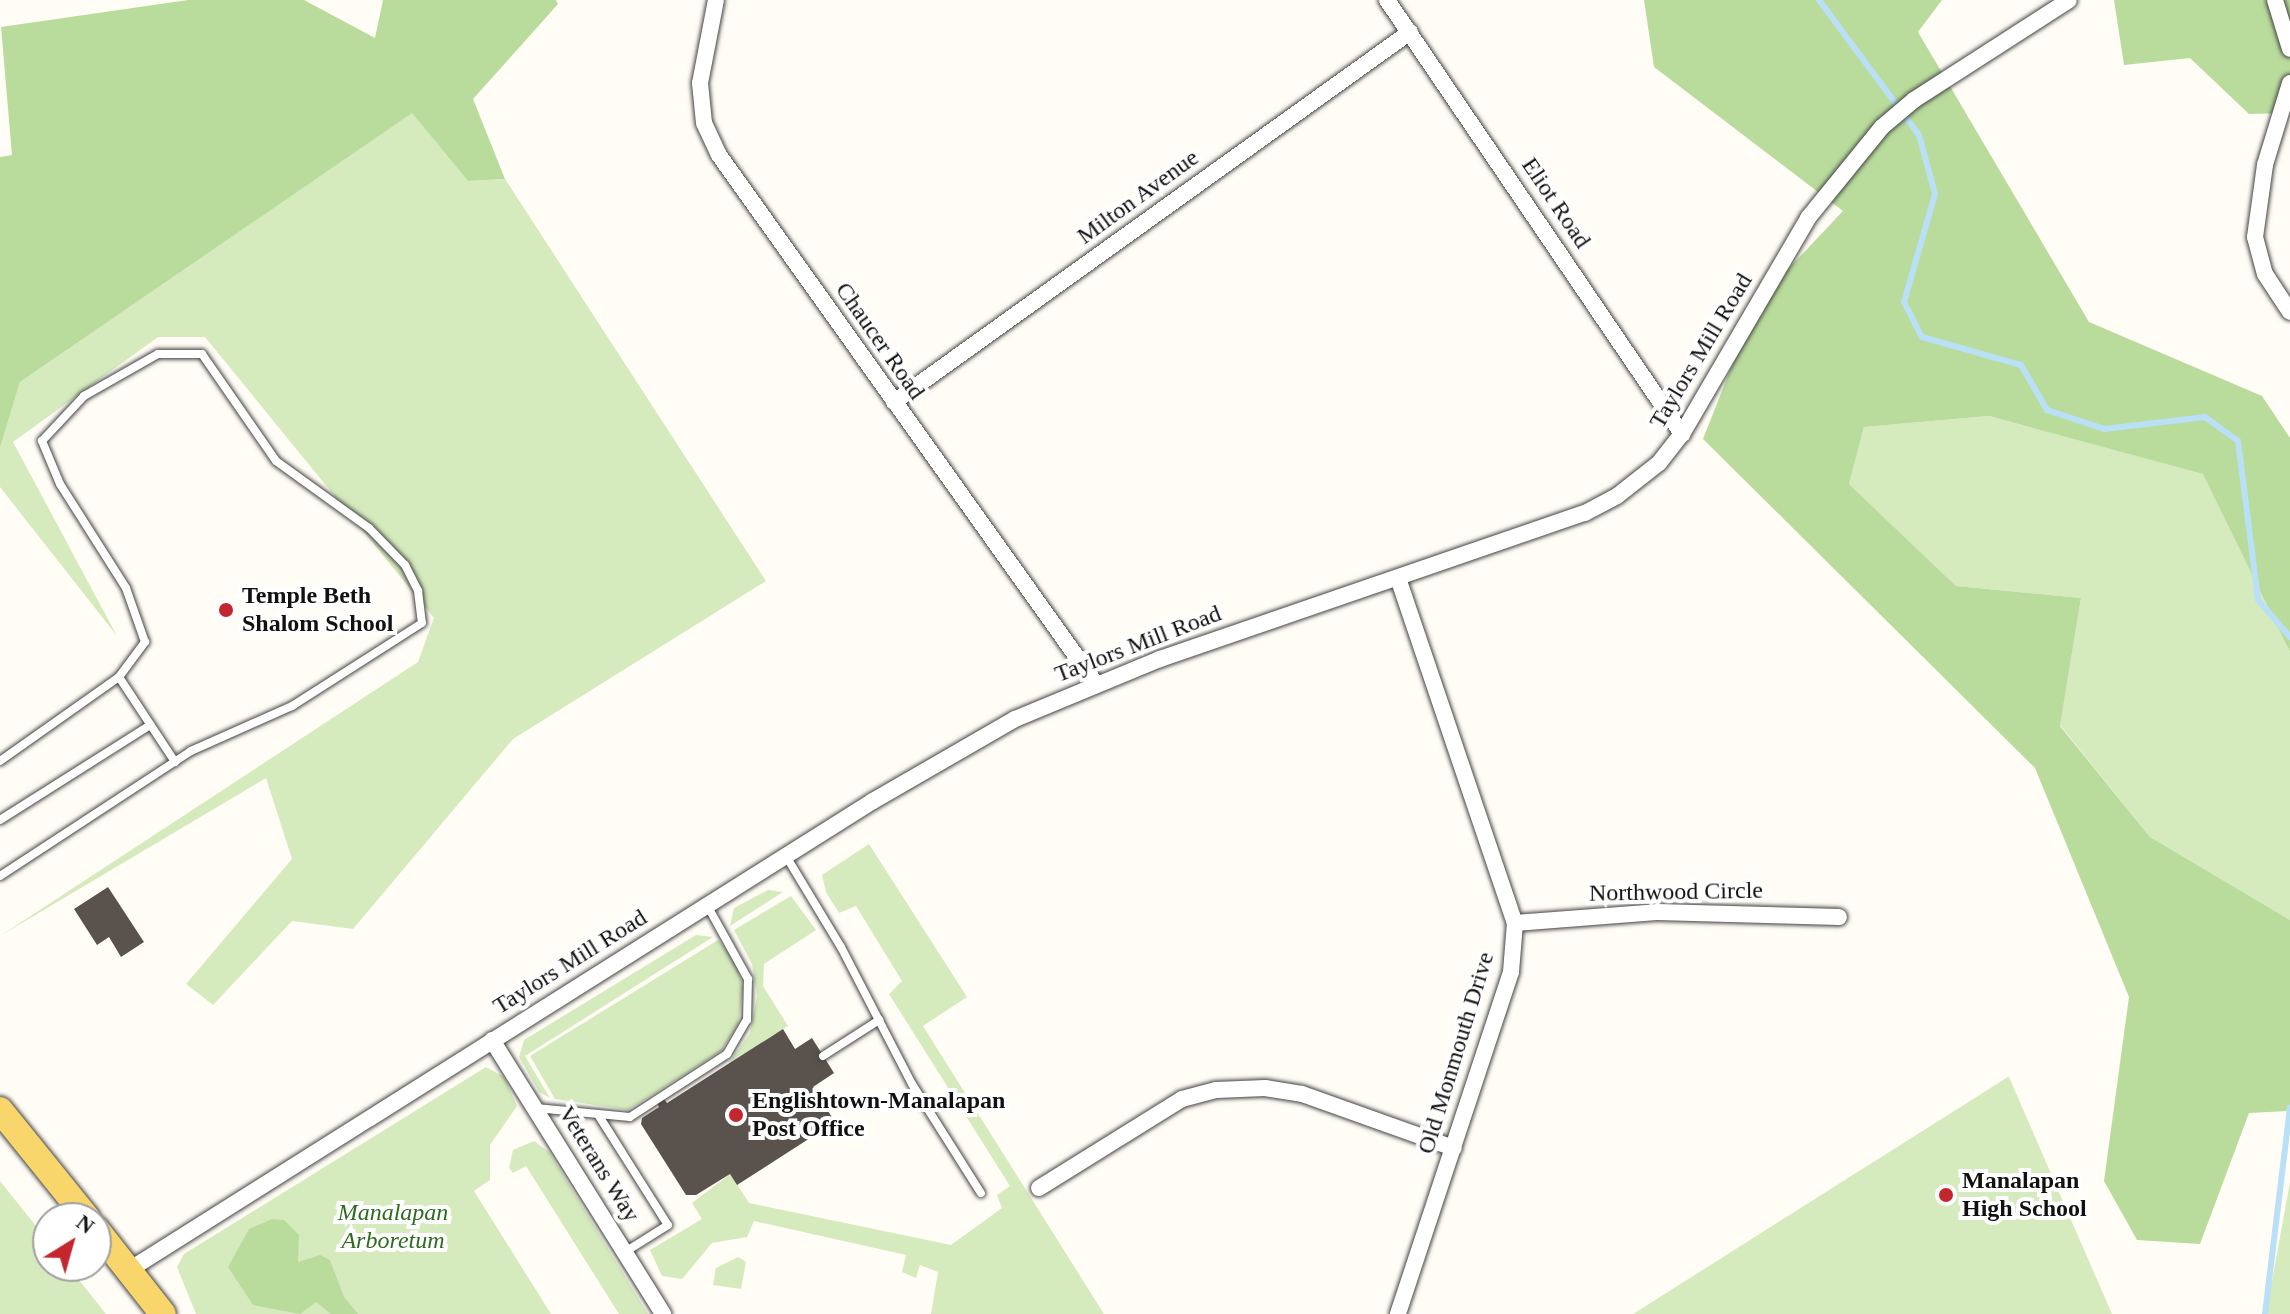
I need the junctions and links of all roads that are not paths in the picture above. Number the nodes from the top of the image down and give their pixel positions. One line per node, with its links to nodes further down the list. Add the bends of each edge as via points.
1 (716, 0): 9 (street, Chaucer Road, via 700,83 708,135)
2 (1387, 0): 5 (street, Eliot Road)
3 (2069, 0): 10 (street, Taylors Mill Road, via 1914,100 1882,127 1808,218 1724,370)
4 (2275, 0): 6 (street)
5 (1410, 32): 9 (street, Milton Avenue); 10 (street, Eliot Road)
6 (2290, 49)
7 (2290, 83): 8 (street, via 2265,165 2255,237 2265,274)
8 (2290, 312)
9 (894, 402): 13 (street, Chaucer Road)
10 (1682, 434): 11 (street, Taylors Mill Road, via 1659,463 1602,505)
11 (1398, 578): 13 (street, Taylors Mill Road); 22 (street, Old Monmouth Drive)
12 (119, 677): 14 (lane); 15 (lane); 16 (lane, via 145,642 126,588 60,484 42,441 84,396 158,354 202,354 276,461 369,528 405,565 418,591 422,623 292,706)
13 (1096, 684): 18 (street, Taylors Mill Road, via 953,753)
14 (150, 725): 16 (lane); 17 (lane)
15 (0, 761)
16 (175, 762): 19 (lane)
17 (0, 820)
18 (786, 856): 20 (street, Taylors Mill Road); 23 (lane)
19 (0, 876)
20 (707, 905): 24 (street, Taylors Mill Road); 28 (lane, via 747,972 750,1004 741,1034 719,1062 633,1115)
21 (1839, 917): 22 (street, Northwood Circle, via 1657,912)
22 (1515, 923): 29 (street, Old Monmouth Drive, via 1511,972)
23 (879, 1020): 25 (lane); 31 (lane)
24 (492, 1040): 26 (street, Veterans Way); 35 (street, Taylors Mill Road)
25 (823, 1056)
26 (535, 1107): 28 (lane); 34 (street, Veterans Way)
27 (0, 1110): 32 (main road)
28 (599, 1116): 34 (lane, via 668,1225)
29 (1454, 1148): 30 (street, via 1302,1094 1265,1088 1216,1090 1182,1099); 38 (street, Old Monmouth Drive)
30 (1039, 1188)
31 (981, 1193)
32 (74, 1202)
33 (112, 1249): 35 (main road)
34 (625, 1252): 37 (street, Veterans Way)
35 (129, 1270): 36 (main road)
36 (163, 1314)
37 (663, 1314)
38 (1398, 1314)

